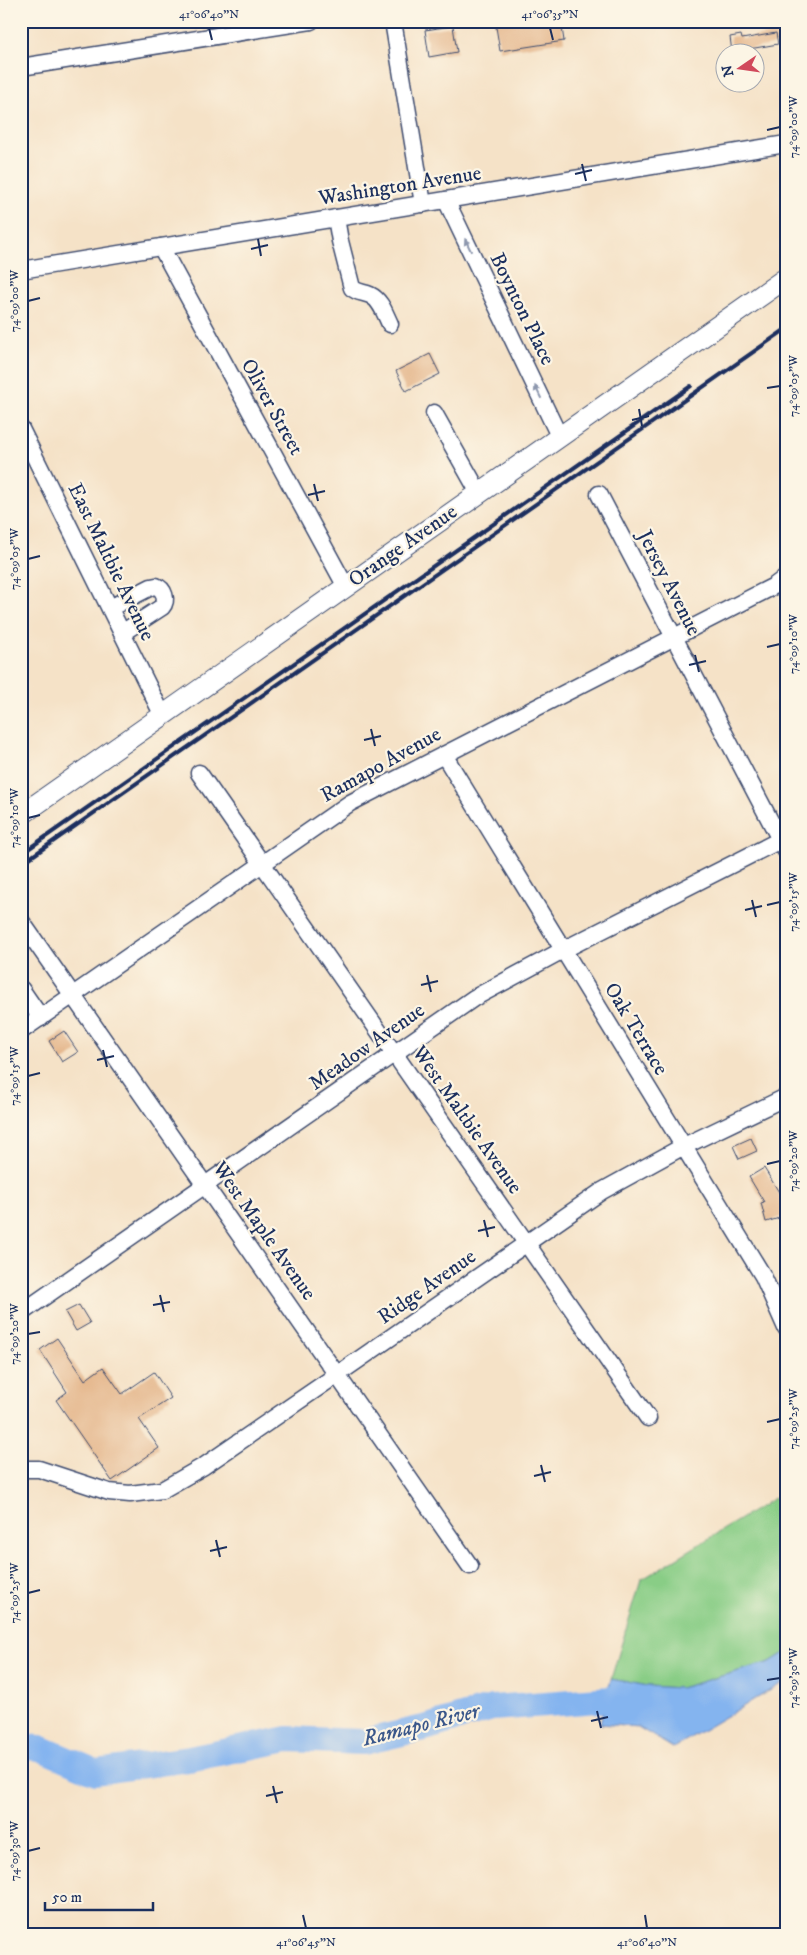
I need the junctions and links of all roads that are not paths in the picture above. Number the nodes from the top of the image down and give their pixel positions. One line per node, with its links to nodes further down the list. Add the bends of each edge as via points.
1 (311, 21): 3 (street)
2 (393, 21): 6 (street)
3 (21, 67)
4 (786, 144): 5 (street, Washington Avenue)
5 (446, 200): 6 (street, Washington Avenue); 14 (street, Boynton Place, one-way to 5)
6 (423, 204): 7 (street, Washington Avenue)
7 (336, 218): 8 (street, Washington Avenue); 11 (street, via 352,288 378,300)
8 (161, 247): 9 (street, Washington Avenue); 18 (street, Oliver Street)
9 (21, 270)
10 (786, 278): 14 (main road, Orange Avenue)
11 (390, 324)
12 (434, 413): 15 (street)
13 (21, 429): 19 (street, East Maltbie Avenue)
14 (559, 436): 15 (main road, Orange Avenue)
15 (478, 493): 18 (main road, Orange Avenue)
16 (599, 494): 21 (street, Jersey Avenue)
17 (786, 577): 21 (street, Ramapo Avenue)
18 (346, 587): 22 (main road, Orange Avenue)
19 (110, 608): 20 (street, East Maltbie Avenue); 20 (street, via 151,587 162,590 165,600 162,607)
20 (122, 634): 22 (street, East Maltbie Avenue)
21 (672, 636): 23 (street, Ramapo Avenue); 26 (street, Jersey Avenue)
22 (162, 714): 25 (main road, Orange Avenue)
23 (444, 755): 27 (street, Ramapo Avenue, via 350,803); 29 (street, Oak Terrace)
24 (200, 773): 27 (street, West Maltbie Avenue)
25 (21, 815)
26 (784, 843): 29 (street, Meadow Avenue)
27 (264, 863): 31 (street, Ramapo Avenue); 34 (street, West Maltbie Avenue)
28 (21, 921): 31 (street, West Maple Avenue)
29 (564, 950): 34 (street, Meadow Avenue, via 474,998); 36 (street, Oak Terrace)
30 (21, 989): 32 (street)
31 (73, 995): 32 (street, Ramapo Avenue); 37 (street, West Maple Avenue)
32 (40, 1018): 33 (street, Ramapo Avenue)
33 (21, 1031)
34 (395, 1053): 37 (street, Meadow Avenue); 38 (street, West Maltbie Avenue)
35 (786, 1097): 36 (street, Ridge Avenue)
36 (682, 1147): 38 (street, Ridge Avenue, via 602,1191); 40 (street, Oak Terrace, via 763,1276)
37 (206, 1185): 39 (street, Meadow Avenue); 41 (street, West Maple Avenue)
38 (526, 1243): 41 (street, Ridge Avenue); 42 (street, West Maltbie Avenue)
39 (21, 1313)
40 (786, 1328)
41 (338, 1374): 43 (street, Ridge Avenue, via 204,1466 162,1490 130,1494 109,1492 40,1469); 44 (street, West Maple Avenue)
42 (648, 1418)
43 (21, 1469)
44 (470, 1566)

